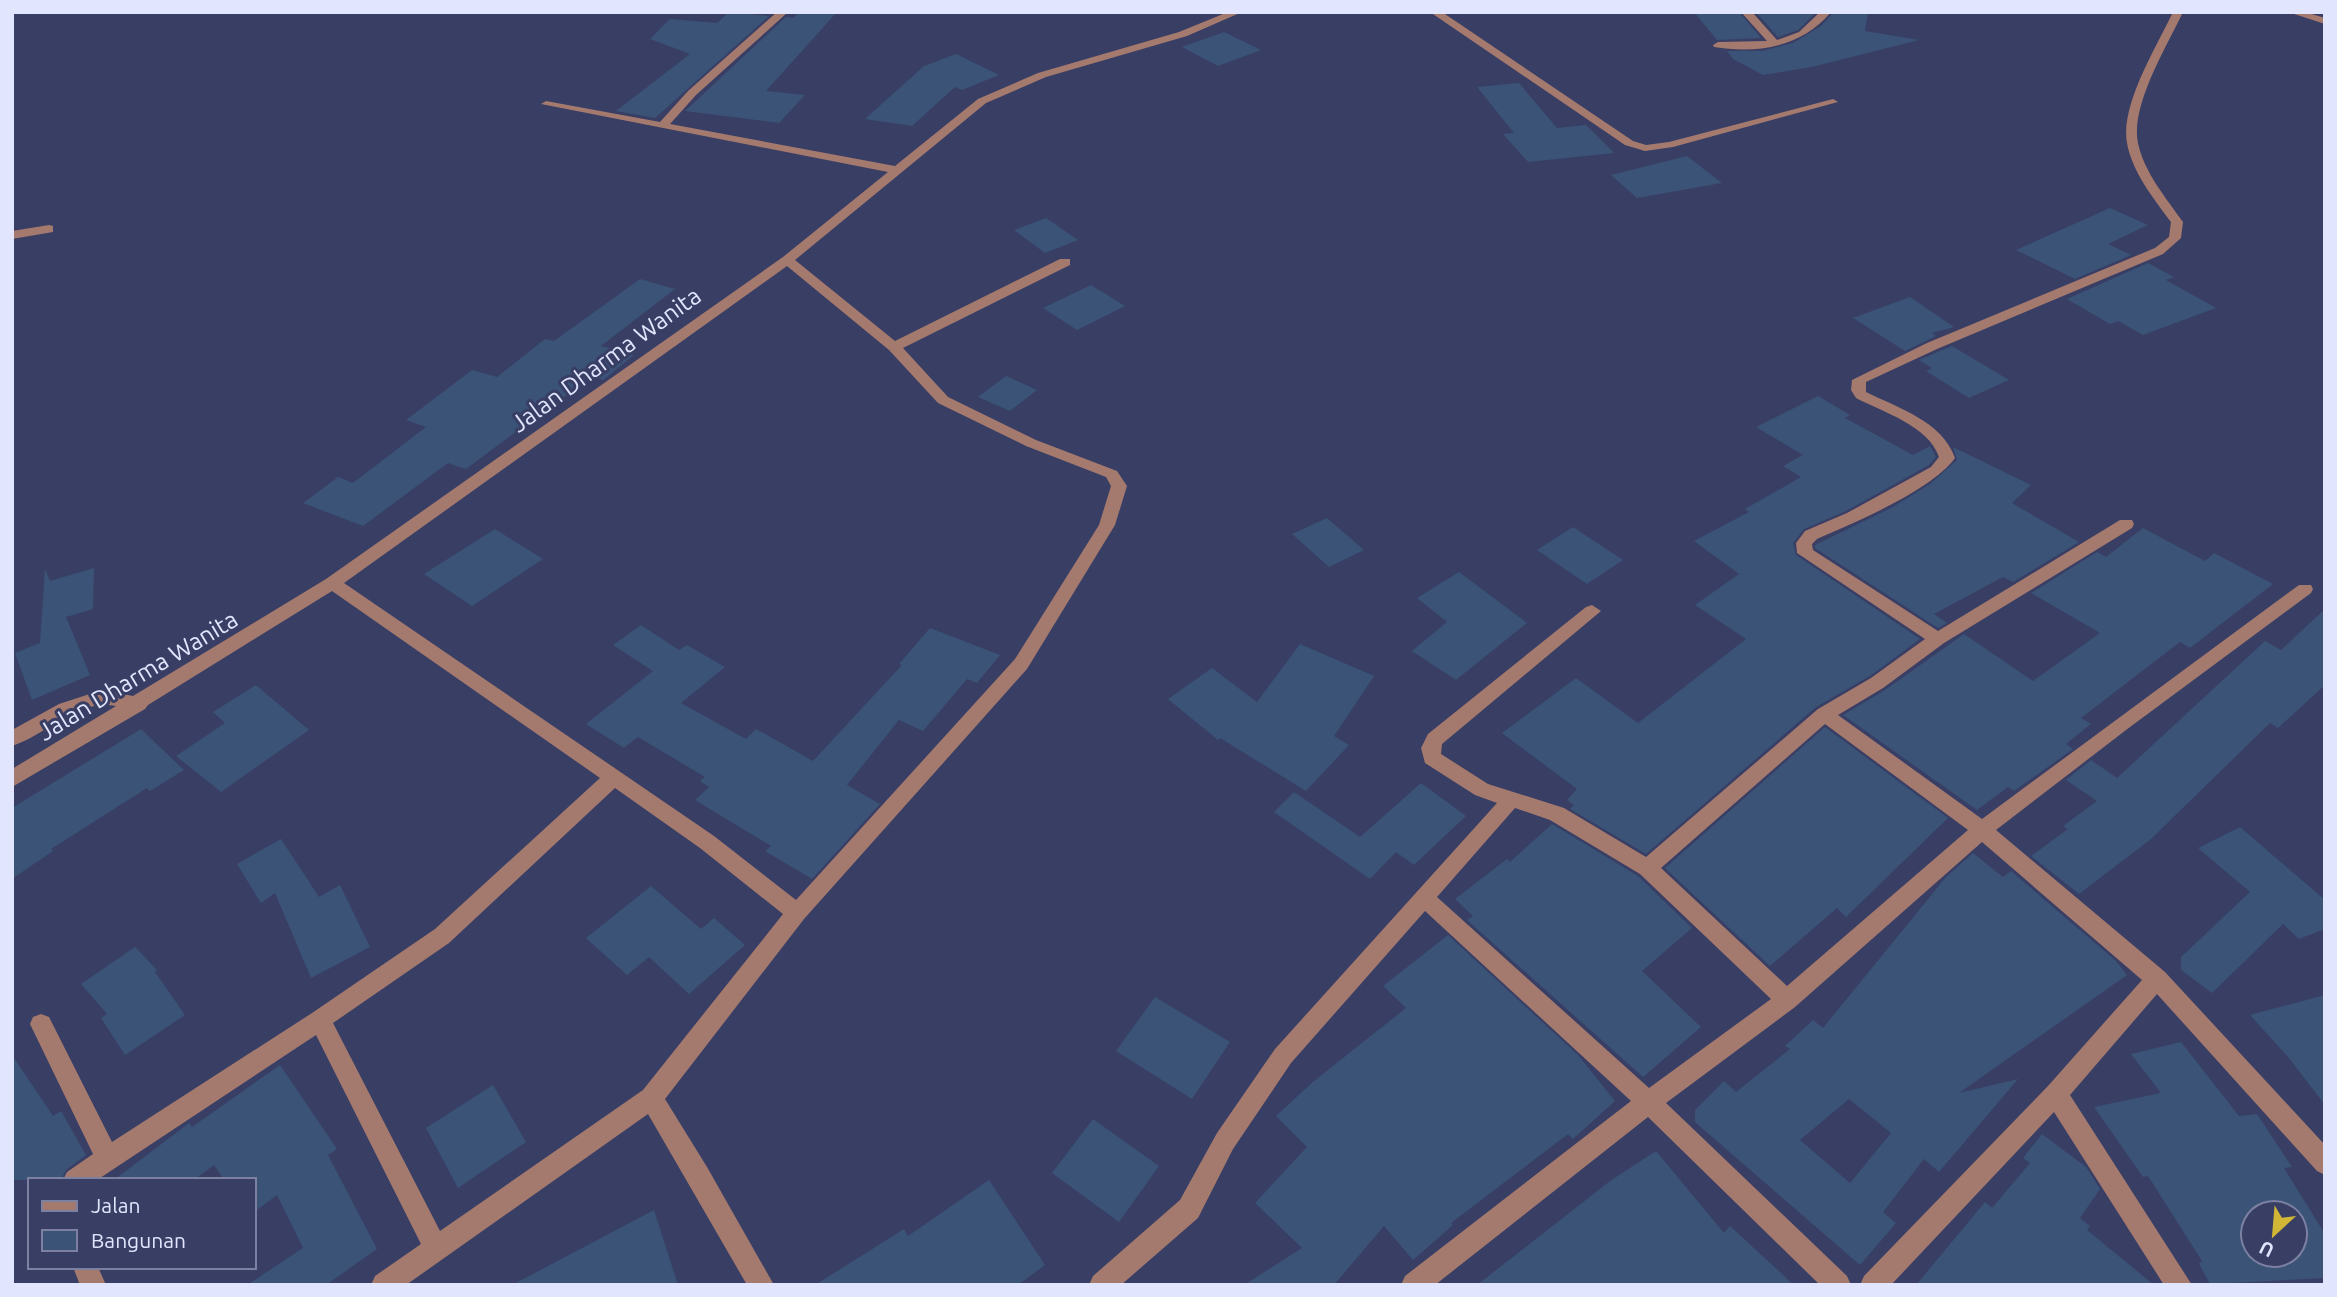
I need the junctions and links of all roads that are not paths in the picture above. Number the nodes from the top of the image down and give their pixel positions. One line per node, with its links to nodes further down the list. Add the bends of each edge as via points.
1 (783, 12): 13 (street)
2 (1237, 12): 14 (street, Jalan Dharma Wanita, via 1183,34 1017,83 968,111)
3 (1435, 12): 11 (street, via 1629,143 1645,148)
4 (1746, 12): 9 (street)
5 (1826, 12): 9 (street, via 1806,34)
6 (2178, 12): 24 (street, via 2135,105 2132,142 2151,186 2177,222 2175,238 2159,251 1863,376 1857,384 1861,395 1925,429 1942,443 1947,457 1936,470 1811,535 1804,543 1805,553)
7 (2293, 12): 8 (street)
8 (2325, 21)
9 (1774, 43): 10 (street)
10 (1718, 45)
11 (1833, 102)
12 (545, 104): 13 (street)
13 (663, 125): 14 (street)
14 (895, 170): 17 (street, Jalan Dharma Wanita)
15 (49, 229): 16 (street)
16 (12, 235)
17 (787, 260): 19 (street); 21 (street, Jalan Dharma Wanita)
18 (1065, 262): 19 (street)
19 (894, 347): 34 (street, via 943,400 1031,443 1112,474 1119,486 1118,498 1107,525 1021,664)
20 (2126, 524): 24 (street)
21 (332, 583): 25 (street, Jalan Dharma Wanita); 29 (street)
22 (2305, 589): 31 (street)
23 (1592, 611): 30 (street, via 1435,739 1430,748 1432,758 1482,790)
24 (1938, 639): 26 (street)
25 (139, 704): 27 (street, via 102,697 65,709); 28 (street, Jalan Dharma Wanita)
26 (1824, 714): 31 (street); 32 (street)
27 (12, 739)
28 (12, 779)
29 (612, 779): 34 (street, via 740,866); 37 (street, via 442,936)
30 (1510, 801): 32 (street, via 1557,814); 33 (street)
31 (1982, 830): 35 (street); 36 (street)
32 (1647, 868): 36 (street)
33 (1423, 897): 41 (street); 50 (street, via 1283,1056 1226,1141 1189,1209)
34 (797, 913): 40 (street)
35 (2157, 979): 39 (street); 43 (street)
36 (1787, 1000): 41 (street)
37 (320, 1020): 42 (street); 45 (street)
38 (41, 1024): 42 (street)
39 (2056, 1094): 53 (street); 54 (street)
40 (651, 1098): 45 (street); 49 (street)
41 (1647, 1103): 51 (street); 52 (street)
42 (107, 1157): 44 (street)
43 (2325, 1163)
44 (78, 1178)
45 (436, 1248): 48 (street)
46 (86, 1269): 47 (street)
47 (93, 1285)
48 (384, 1285)
49 (761, 1285)
50 (1102, 1285)
51 (1414, 1285)
52 (1838, 1285)
53 (1873, 1285)
54 (2179, 1285)

